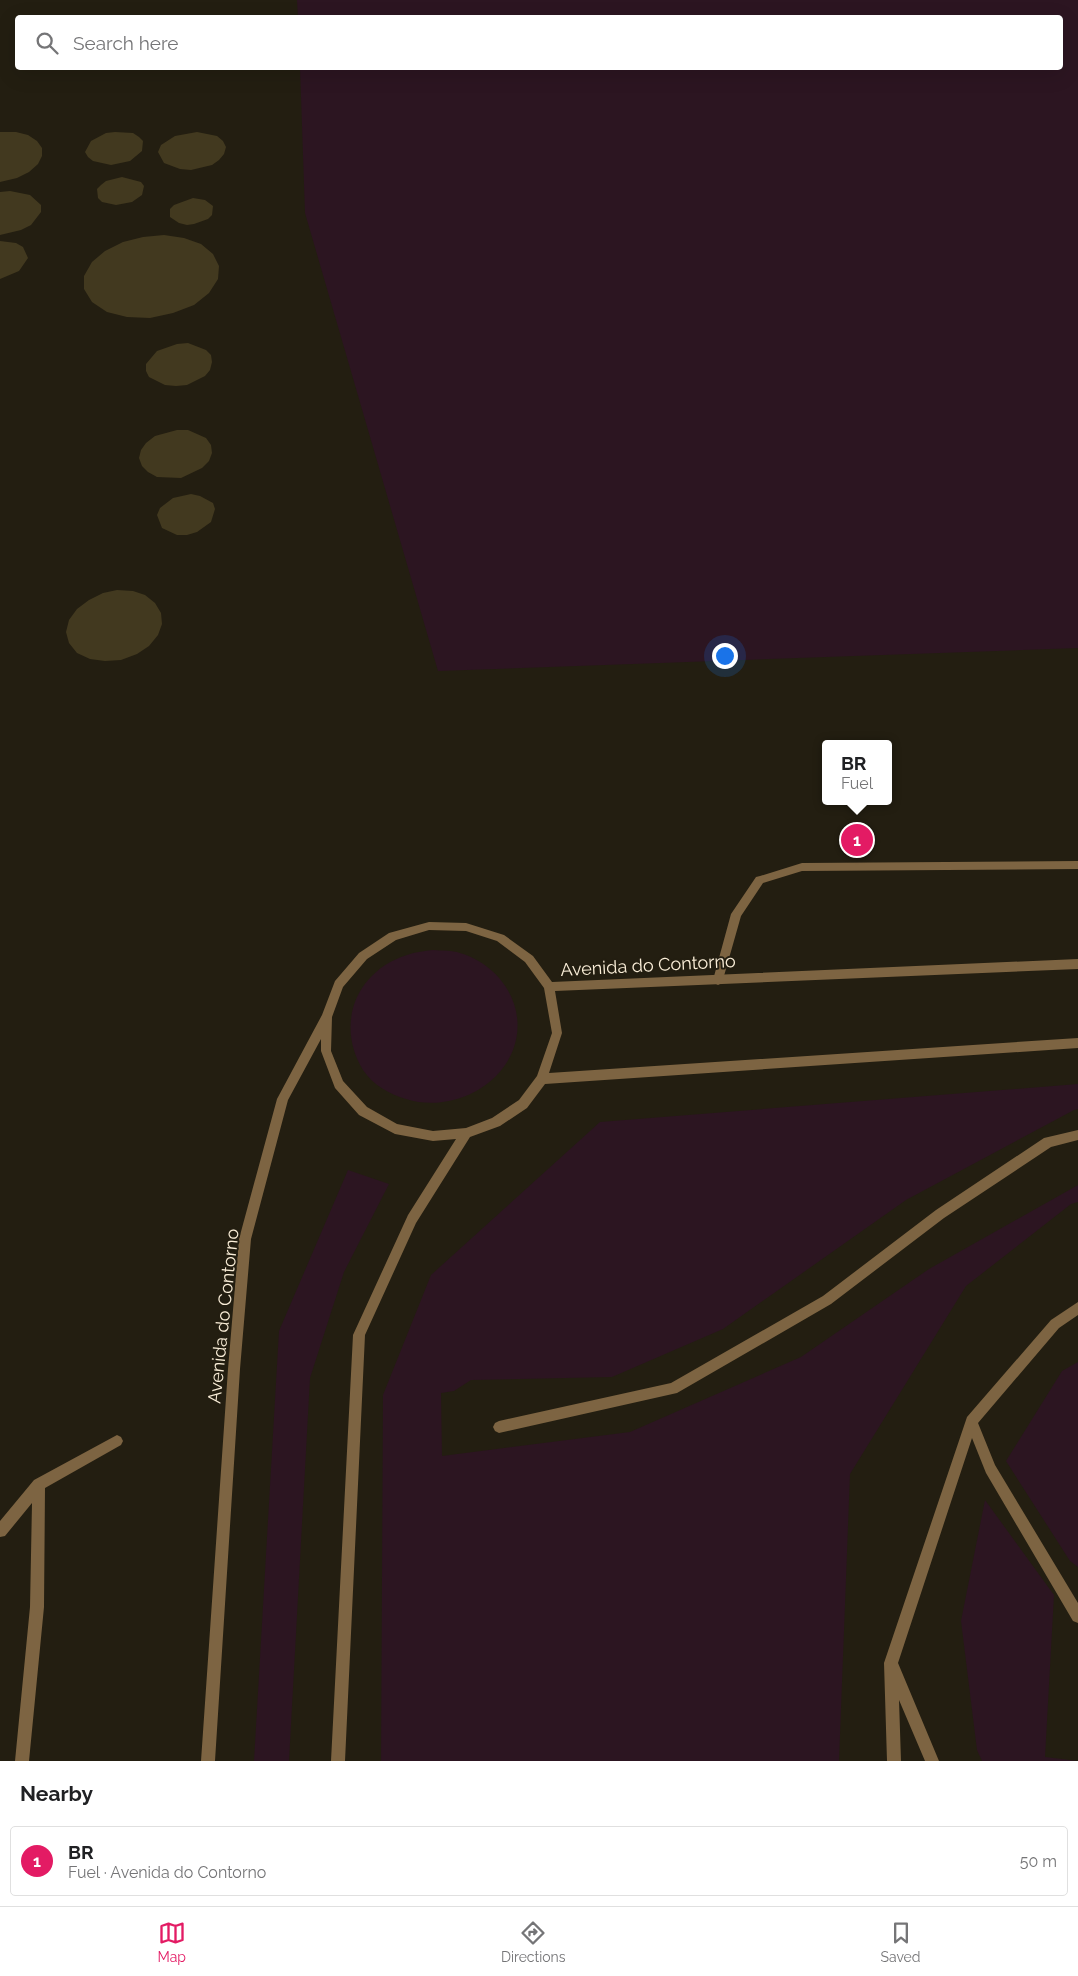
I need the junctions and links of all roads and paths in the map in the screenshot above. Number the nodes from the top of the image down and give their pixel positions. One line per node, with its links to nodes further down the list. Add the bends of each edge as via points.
1 (1078, 865): 3 (street, via 802,867 760,880 736,914)
2 (1078, 964): 3 (street, Avenida do Contorno)
3 (718, 980): 4 (street, Avenida do Contorno)
4 (549, 987): 5 (street, Avenida do Contorno, via 529,959 500,938 466,927 429,926 394,936 363,956 339,984); 7 (street, via 557,1033)
5 (327, 1017): 8 (street, via 326,1051 339,1084 363,1111 395,1129 433,1136); 19 (street, Avenida do Contorno, via 284,1099 245,1239)
6 (1078, 1043): 7 (street)
7 (542, 1079): 8 (street, via 523,1104 496,1122)
8 (466, 1133): 20 (street, via 412,1219 359,1336)
9 (1078, 1135): 12 (street, via 1048,1142 940,1214 827,1300 673,1390)
10 (1078, 1308): 11 (street, via 1055,1324)
11 (971, 1421): 16 (street, via 990,1469); 17 (street)
12 (499, 1426)
13 (117, 1441): 14 (street)
14 (39, 1485): 15 (street); 18 (street, via 37,1607)
15 (0, 1531)
16 (1078, 1616)
17 (890, 1663): 21 (street); 22 (street)
18 (22, 1761)
19 (208, 1761)
20 (338, 1761)
21 (894, 1761)
22 (932, 1761)

